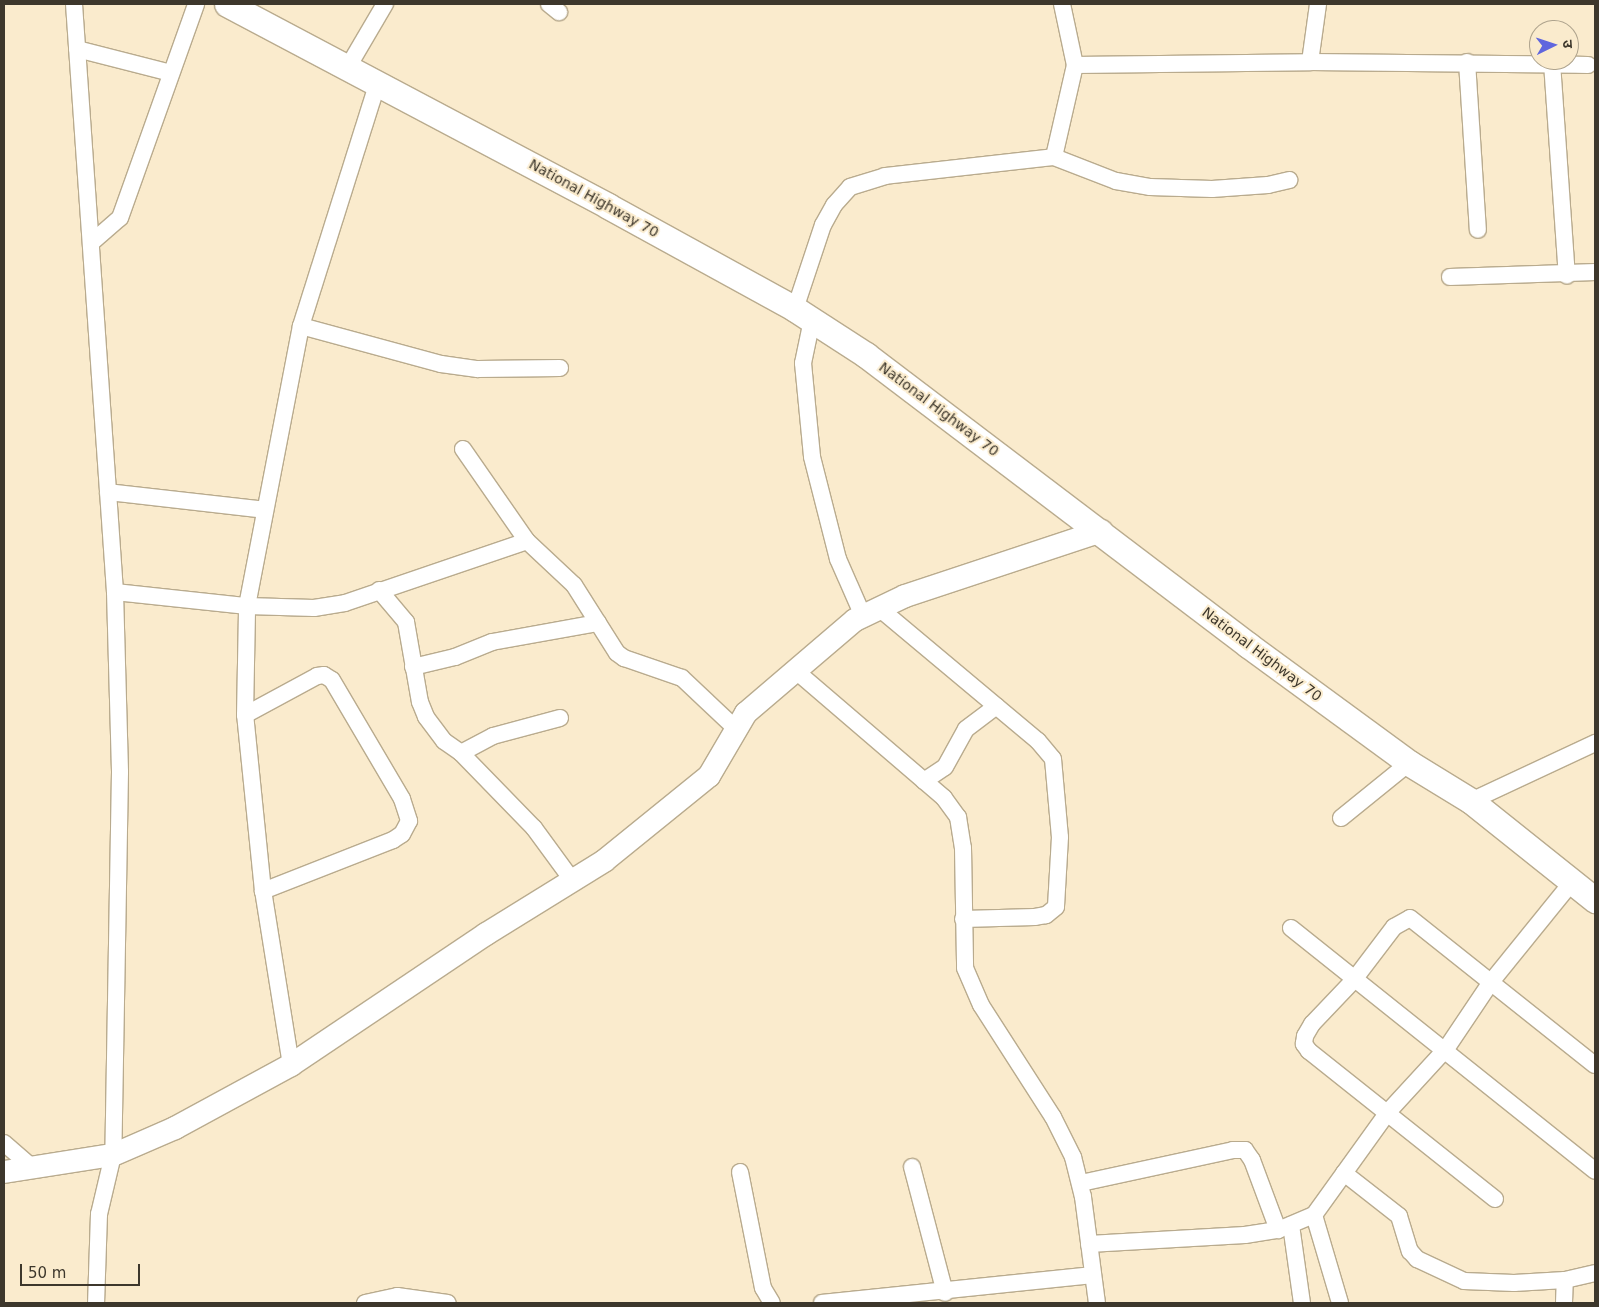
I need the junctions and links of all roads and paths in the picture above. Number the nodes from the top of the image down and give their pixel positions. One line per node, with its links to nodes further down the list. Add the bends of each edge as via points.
1 (74, 4): 7 (street)
2 (196, 4): 16 (street)
3 (227, 4): 14 (main road, National Highway 70)
4 (385, 4): 14 (street)
5 (1062, 4): 12 (street)
6 (1318, 4): 8 (street)
7 (77, 49): 16 (street); 21 (street)
8 (1310, 62): 9 (street); 12 (street)
9 (1467, 62): 10 (street); 20 (street)
10 (1529, 63)
11 (1579, 64): 13 (street)
12 (1075, 65): 18 (street)
13 (1588, 65)
14 (348, 68): 17 (main road, National Highway 70)
15 (1552, 70): 23 (street)
16 (171, 73): 21 (street, via 120,218)
17 (378, 82): 25 (main road, National Highway 70); 26 (street)
18 (1054, 157): 19 (street, via 1116,181 1150,187 1212,189 1268,186); 25 (street, via 885,176 850,186 834,205 823,226)
19 (1289, 180)
20 (1478, 230)
21 (91, 243): 29 (street)
22 (1595, 272): 23 (street)
23 (1567, 275): 24 (street)
24 (1450, 276)
25 (803, 314): 31 (main road, National Highway 70, via 866,355); 36 (street, via 803,363 812,457 838,559)
26 (301, 326): 27 (street, via 441,364 487,369); 30 (street)
27 (560, 368)
28 (463, 449): 32 (street)
29 (108, 492): 30 (street); 34 (street)
30 (265, 510): 35 (street)
31 (1102, 532): 36 (main road); 46 (main road, National Highway 70)
32 (527, 541): 33 (street); 37 (street, via 574,585)
33 (379, 590): 35 (street, via 346,603 314,608); 38 (street, via 404,616)
34 (115, 592): 35 (street); 63 (street, via 120,772)
35 (247, 606): 41 (street)
36 (871, 612): 39 (main road, via 836,634); 40 (street)
37 (598, 623): 38 (street, via 492,642 455,657); 43 (street, via 617,653 682,678)
38 (413, 666): 45 (street, via 426,717 444,740)
39 (796, 671): 43 (main road, via 746,713); 47 (street)
40 (996, 706): 47 (street, via 966,729 945,767); 54 (street, via 1053,758 1060,837 1058,900 1053,911 1046,916)
41 (245, 715): 52 (street); 52 (street, via 317,676 332,680 402,798 408,821 402,834 393,840)
42 (560, 718): 45 (street, via 493,736)
43 (735, 728): 50 (main road, via 709,776 604,861)
44 (1595, 743): 48 (street)
45 (461, 753): 50 (street, via 534,828)
46 (1409, 763): 48 (main road, National Highway 70); 49 (street)
47 (924, 781): 54 (street, via 952,807 961,824)
48 (1471, 801): 51 (main road, National Highway 70)
49 (1340, 818)
50 (572, 880): 59 (main road)
51 (1572, 882): 53 (main road, National Highway 70); 57 (street)
52 (263, 891): 59 (street)
53 (1595, 900)
54 (963, 918): 70 (street, via 963,958 970,984 1063,1133)
55 (1291, 928): 56 (street)
56 (1353, 981): 57 (street, via 1394,927 1410,918); 58 (street); 61 (street, via 1312,1024 1304,1044 1324,1064)
57 (1491, 982): 58 (street); 60 (street)
58 (1446, 1050): 61 (street); 66 (street)
59 (291, 1065): 63 (main road, via 175,1128)
60 (1595, 1065)
61 (1388, 1112): 69 (street); 71 (street)
62 (4, 1143): 64 (street)
63 (113, 1155): 64 (main road); 80 (street, via 100,1214)
64 (32, 1167): 67 (main road)
65 (912, 1167): 78 (street)
66 (1595, 1170)
67 (4, 1172)
68 (740, 1172): 83 (street)
69 (1344, 1173): 72 (street); 77 (street, via 1399,1216 1410,1251 1417,1259 1464,1281 1479,1284)
70 (1081, 1183): 73 (street, via 1245,1150); 74 (street)
71 (1495, 1199)
72 (1314, 1215): 73 (street); 87 (street)
73 (1285, 1228): 74 (street, via 1245,1236); 86 (street)
74 (1089, 1244): 76 (street)
75 (1595, 1273): 77 (street)
76 (1093, 1275): 78 (street); 85 (street)
77 (1565, 1280): 88 (street)
78 (944, 1293): 79 (street)
79 (897, 1300): 84 (street)
80 (96, 1303)
81 (365, 1303): 82 (street, via 397,1296)
82 (448, 1303)
83 (767, 1303)
84 (822, 1303)
85 (1097, 1303)
86 (1302, 1303)
87 (1340, 1303)
88 (1564, 1303)

